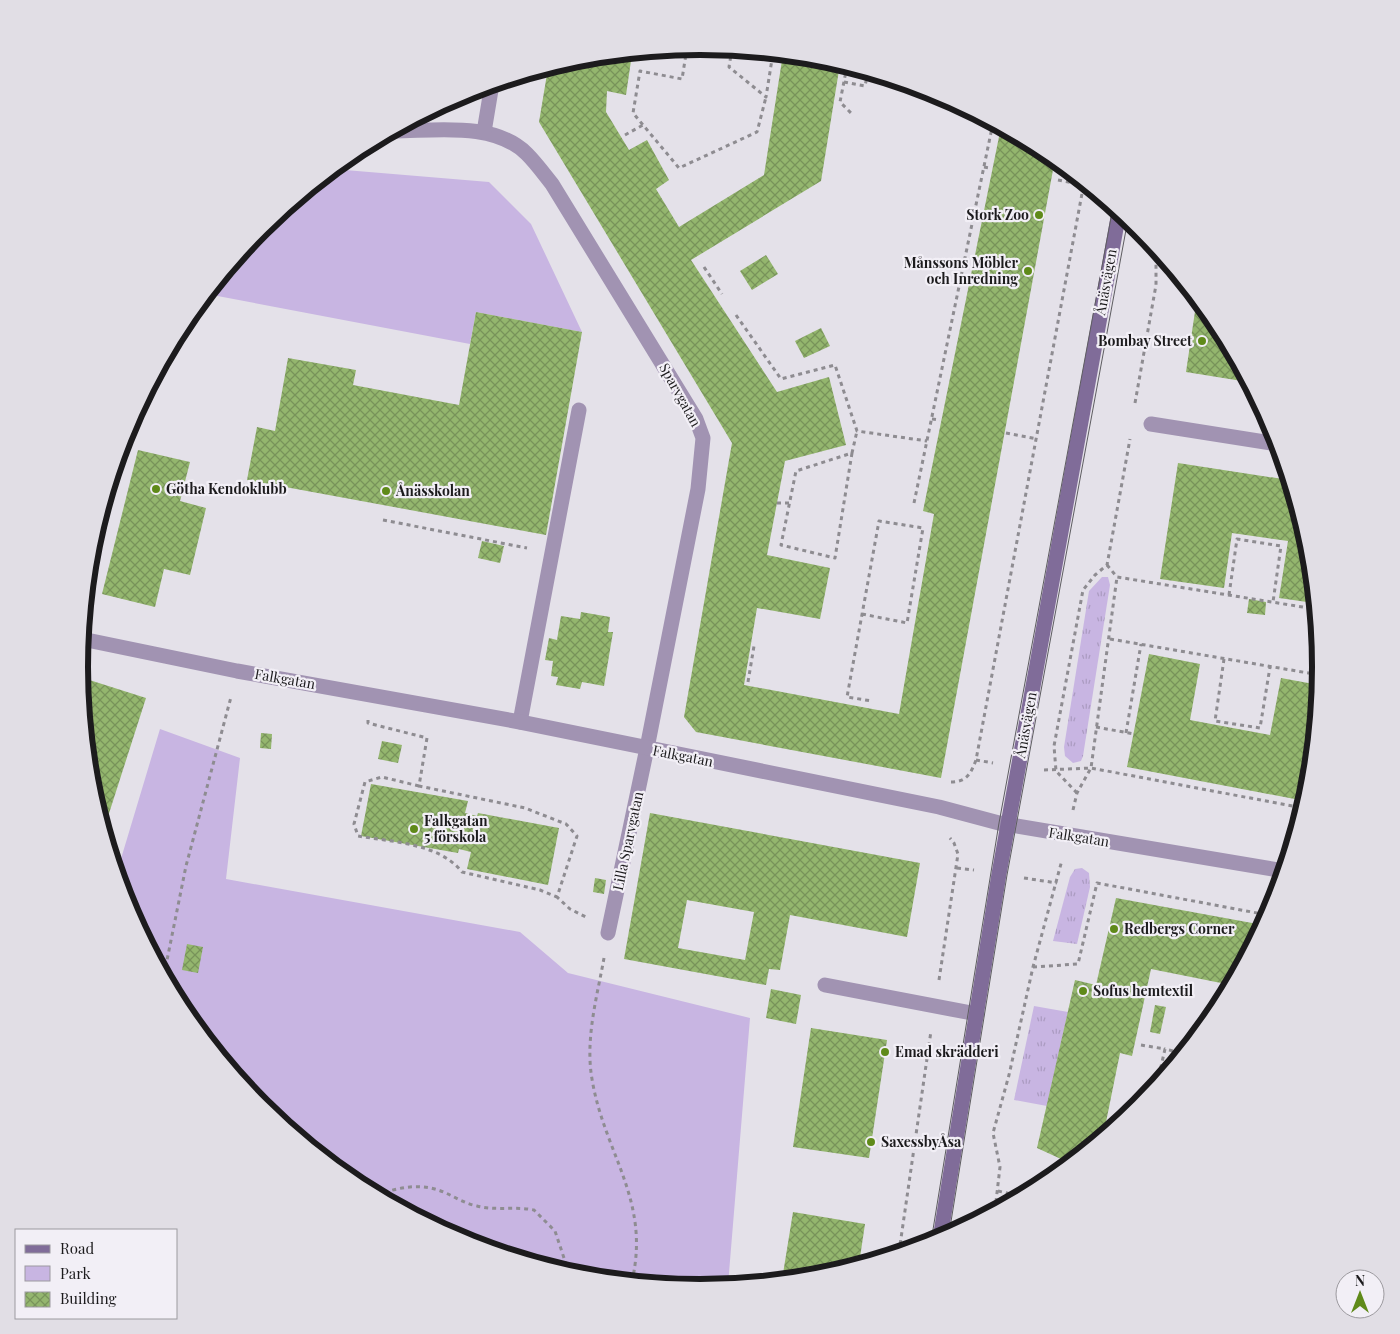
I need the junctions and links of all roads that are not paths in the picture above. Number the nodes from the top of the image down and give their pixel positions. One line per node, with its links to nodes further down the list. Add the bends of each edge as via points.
1 (491, 92): 3 (street)
2 (405, 131): 3 (street)
3 (484, 132): 10 (street, Sparvgatan, via 526,152 552,184 696,418 703,438 698,489)
4 (1118, 220): 11 (street, Ånäsvägen)
5 (579, 410): 9 (street)
6 (1151, 424): 7 (street)
7 (1269, 443)
8 (89, 640): 9 (street, Falkgatan, via 237,671)
9 (520, 722): 10 (street, Falkgatan)
10 (647, 748): 11 (street, Falkgatan); 13 (street, Lilla Sparvgatan)
11 (1008, 824): 12 (street, Falkgatan); 15 (street, Ånäsvägen)
12 (1278, 870)
13 (609, 930)
14 (825, 985): 15 (street)
15 (977, 1014): 16 (street, Ånäsvägen)
16 (942, 1229)

